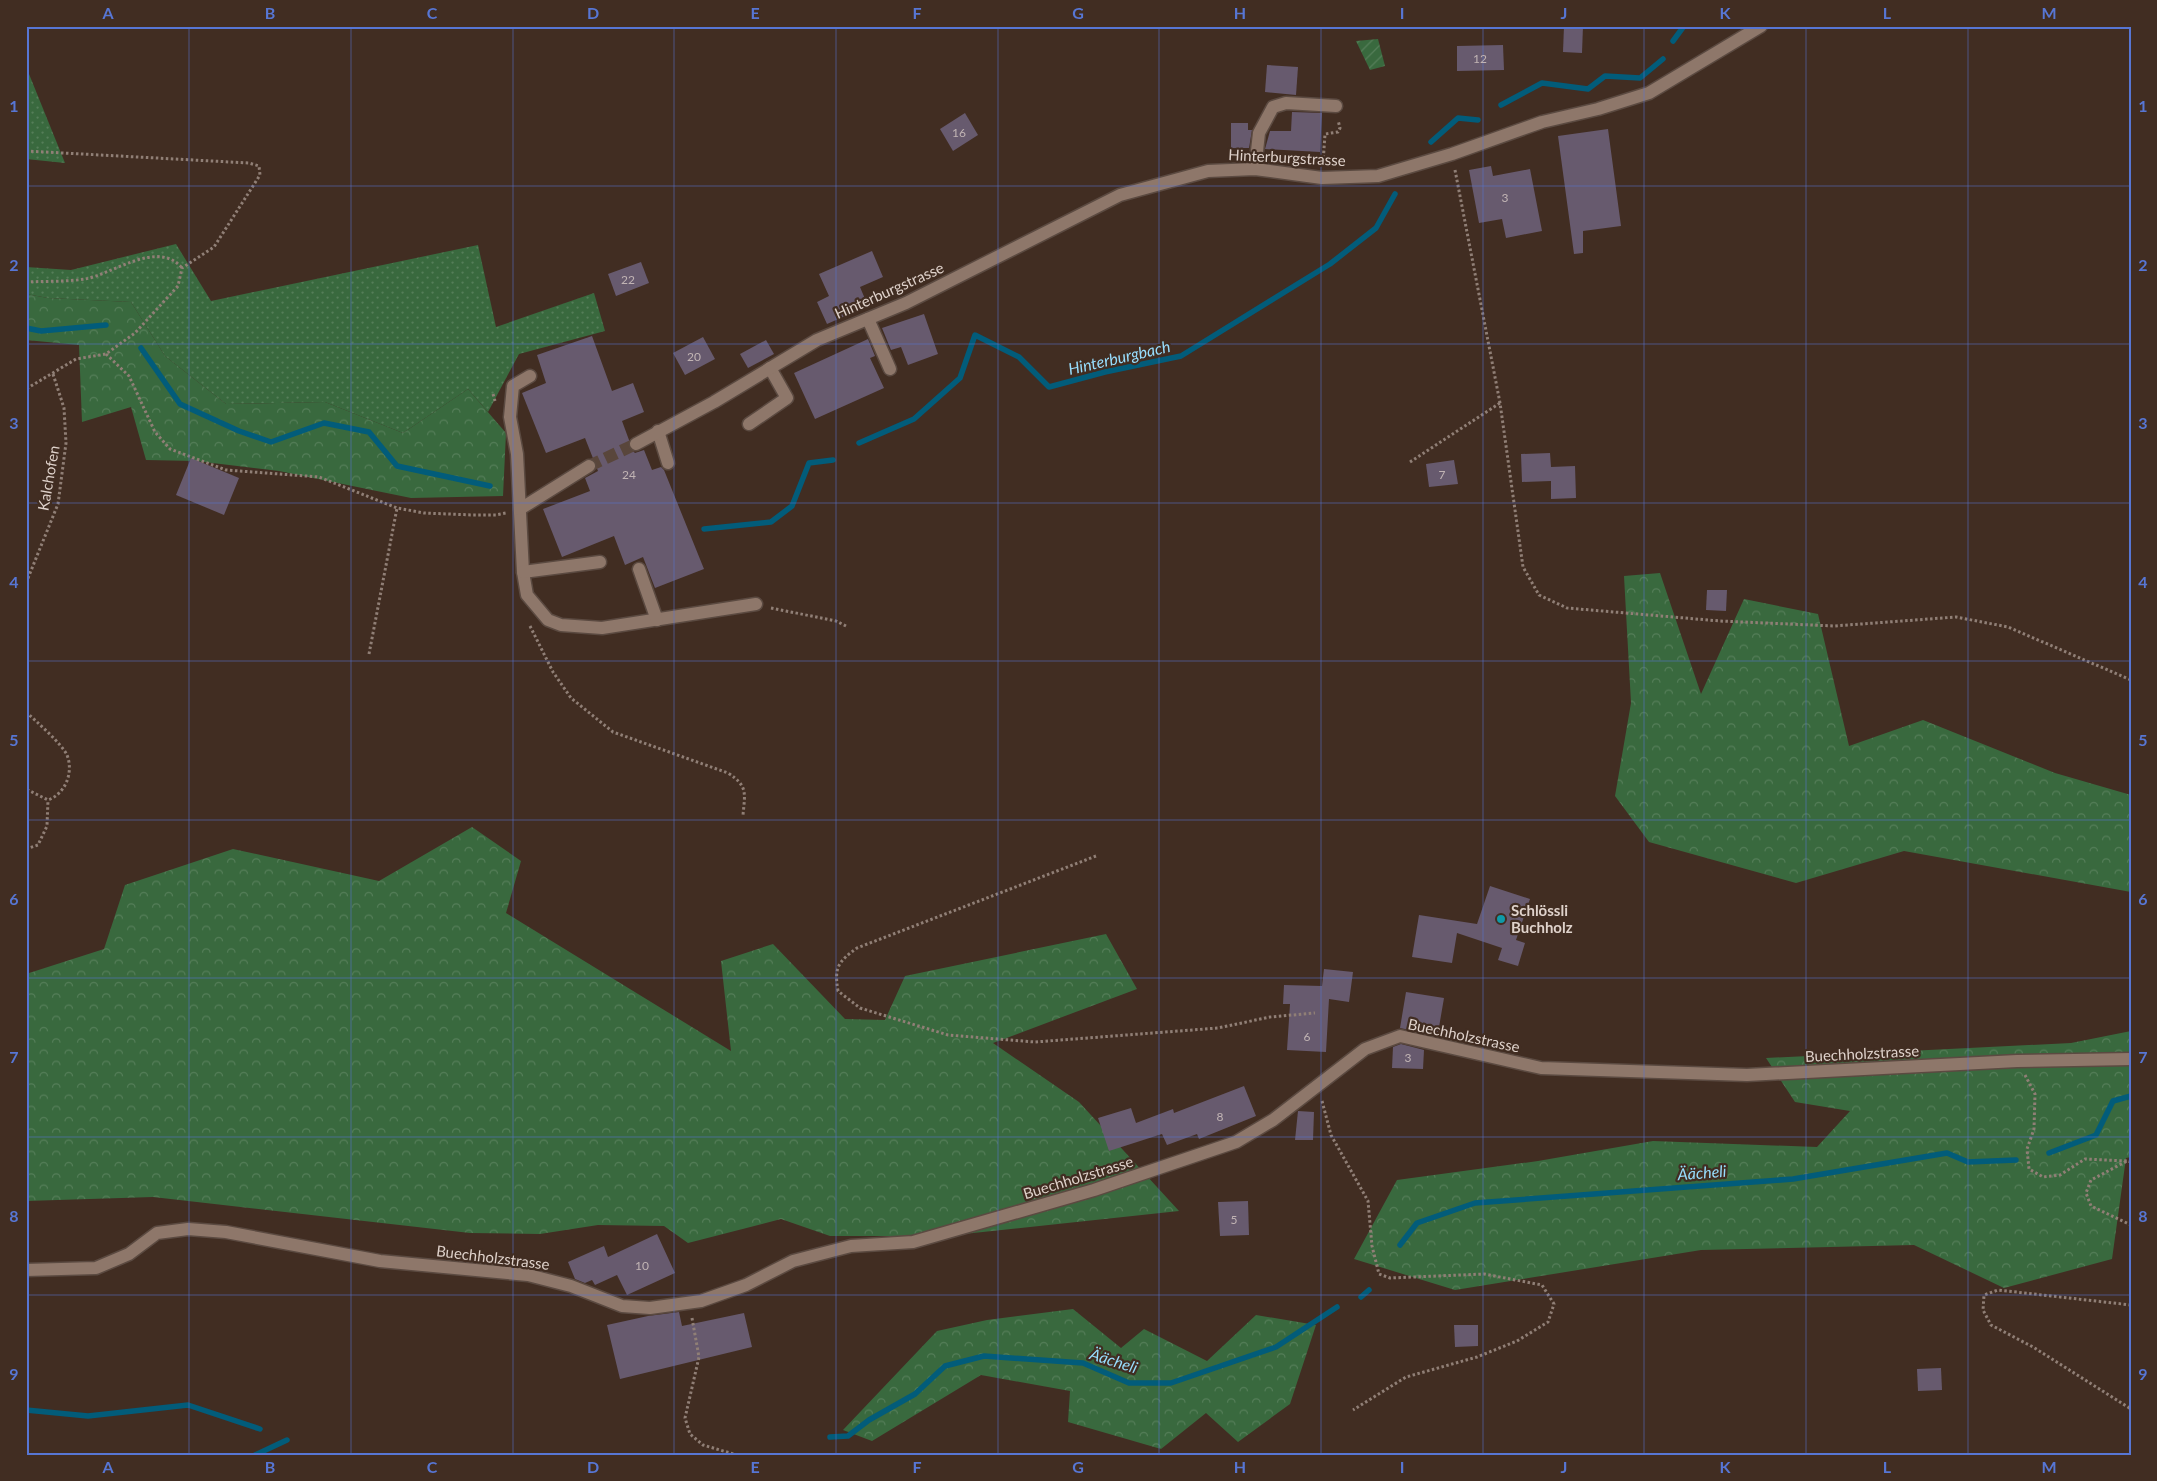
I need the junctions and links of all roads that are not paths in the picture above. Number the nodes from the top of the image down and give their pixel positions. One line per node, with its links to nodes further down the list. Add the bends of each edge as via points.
1 (1761, 26): 3 (street, Hinterburgstrasse, via 1649,93 1542,122 1378,176 1322,178)
2 (1336, 106): 3 (street, via 1286,103 1272,107 1259,133)
3 (1255, 169): 4 (street, Hinterburgstrasse, via 1208,170 1120,195)
4 (868, 319): 5 (street, Hinterburgstrasse, via 817,340); 6 (street)
5 (770, 368): 8 (street, via 787,398); 9 (street, Hinterburgstrasse)
6 (890, 369)
7 (530, 376): 13 (street, via 513,386 510,417 517,454)
8 (749, 424)
9 (658, 431): 10 (street, Hinterburgstrasse); 11 (street)
10 (636, 444)
11 (668, 464)
12 (589, 466): 13 (street)
13 (520, 509): 16 (street)
14 (600, 562): 16 (street)
15 (639, 569): 18 (street)
16 (523, 572): 18 (street, via 527,596 548,620 561,625 602,628)
17 (756, 604): 18 (street)
18 (657, 620)
19 (2131, 1059): 20 (street, Buechholzstrasse, via 2017,1061 1747,1075 1541,1068 1400,1036 1365,1049 1273,1120 1236,1142 1104,1187 913,1242 851,1246 793,1261 746,1285 701,1301 650,1308 622,1306 571,1286 528,1276 380,1261 226,1232 188,1229 157,1233 129,1254 96,1268)
20 (26, 1270)

